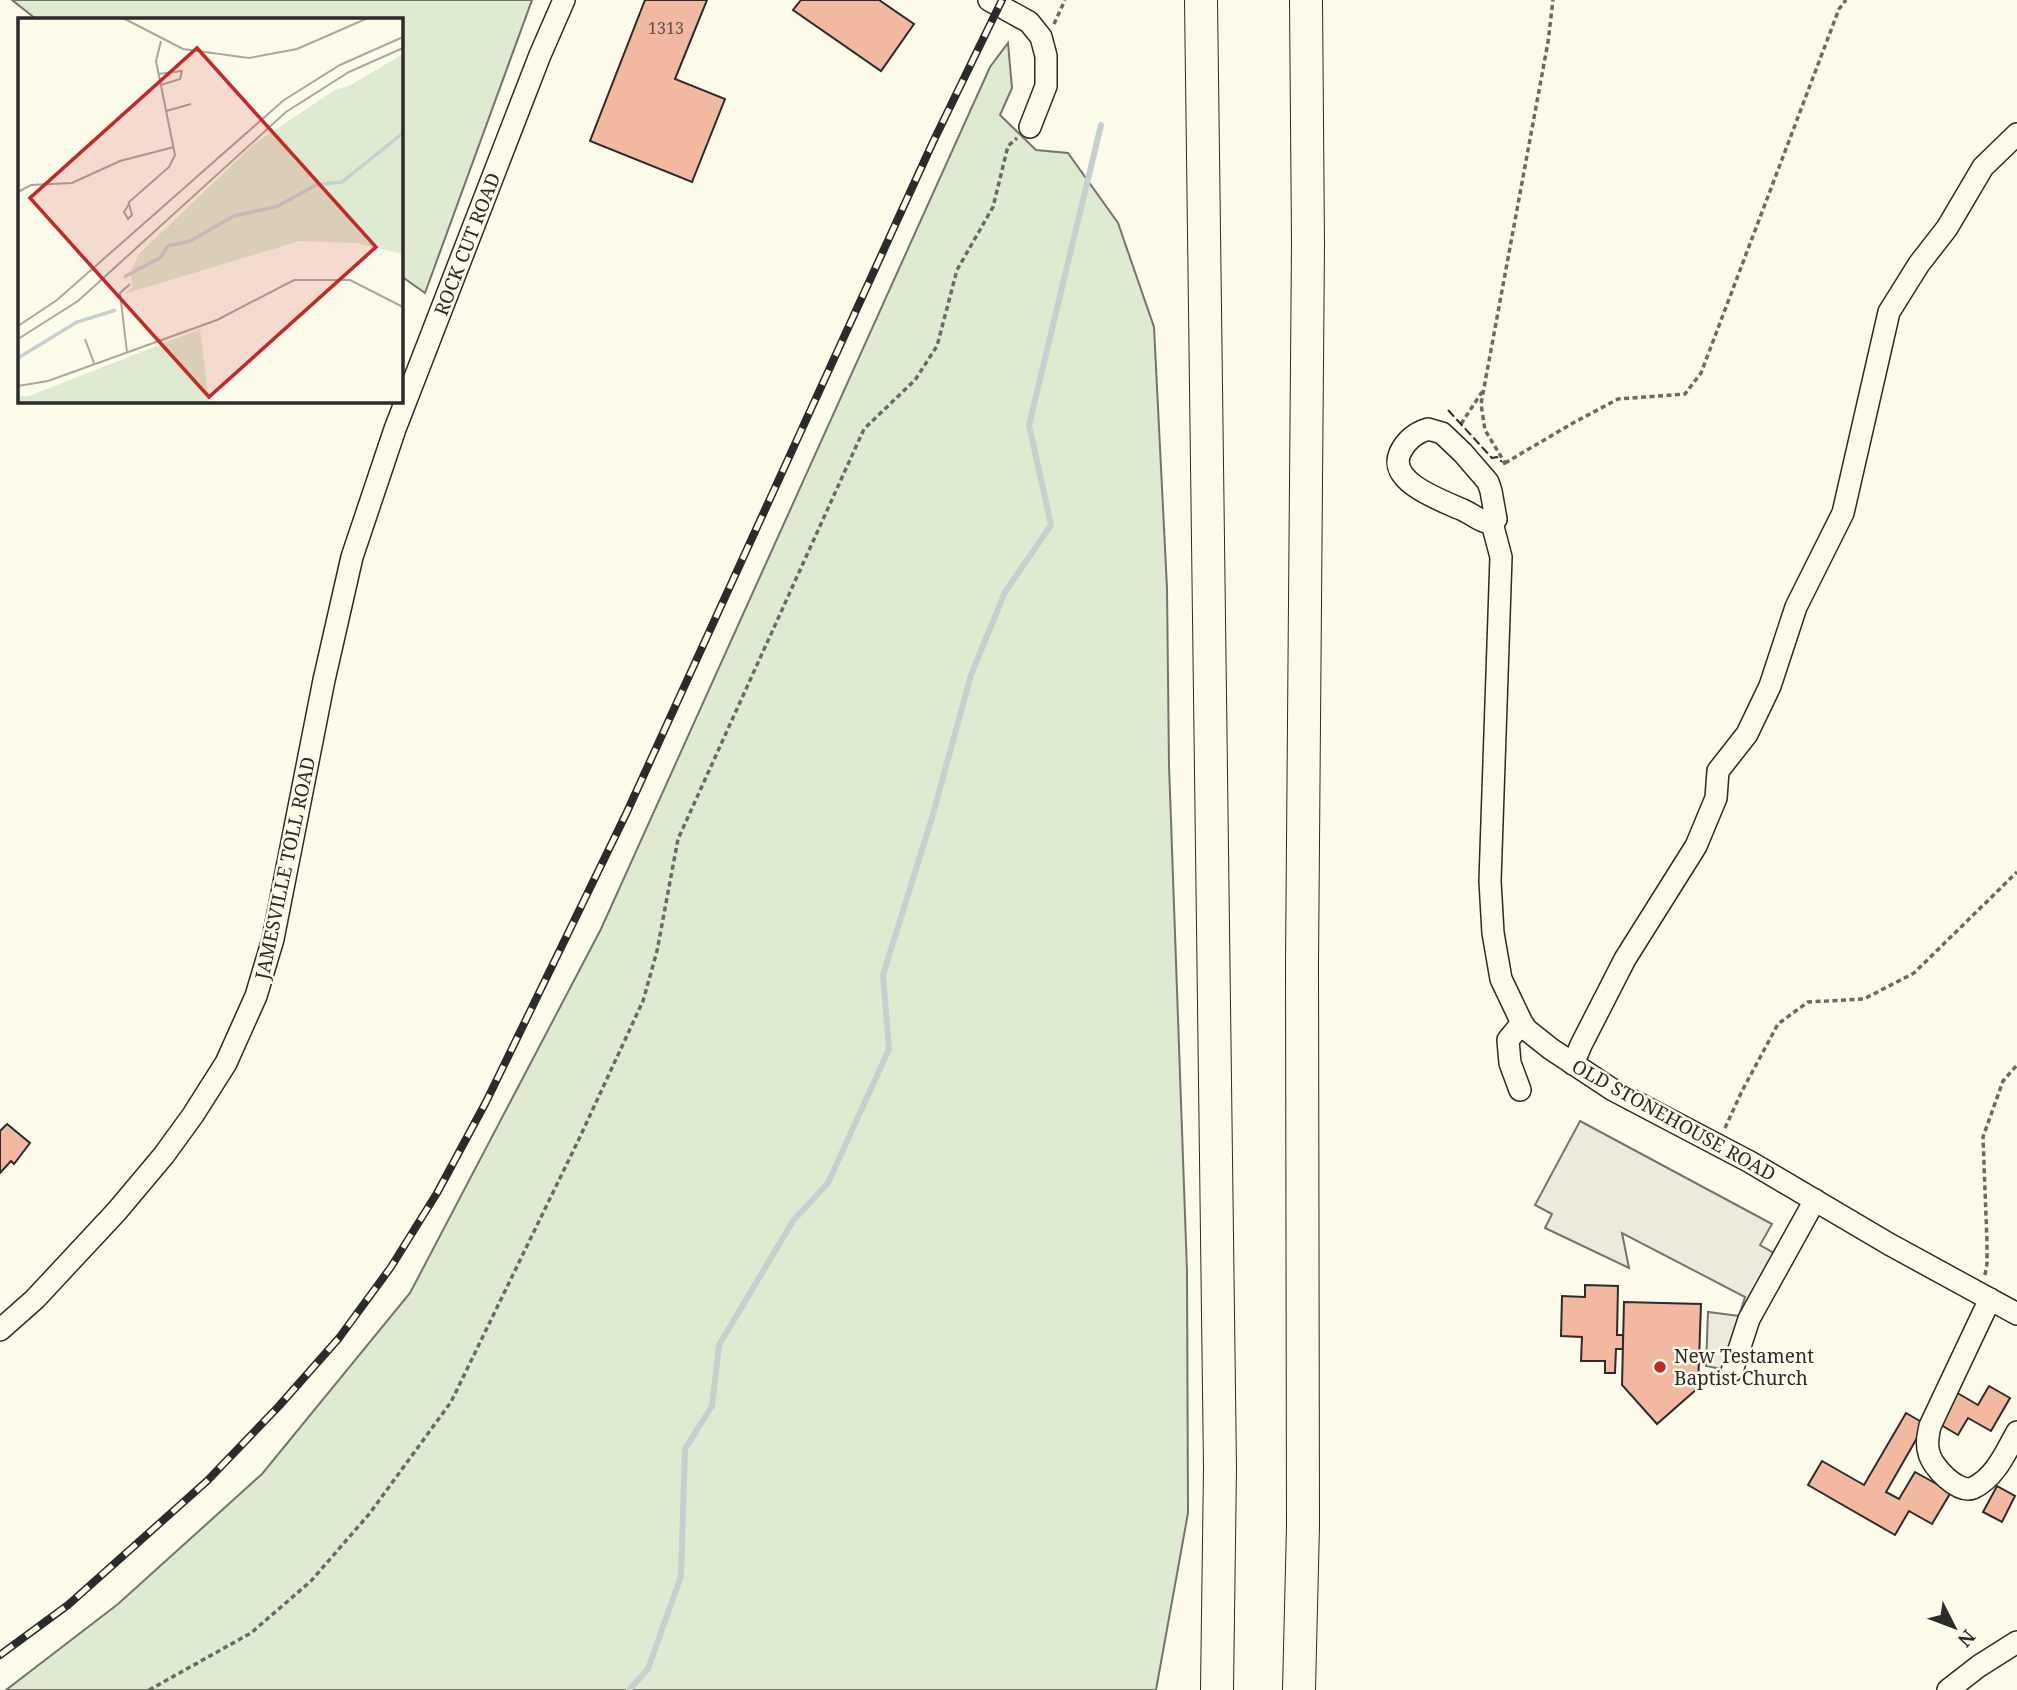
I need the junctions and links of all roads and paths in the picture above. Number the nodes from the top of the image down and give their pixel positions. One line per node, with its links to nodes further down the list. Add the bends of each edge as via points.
1 (564, 0): 13 (street, ROCK CUT ROAD)
2 (989, 0): 7 (street, via 1028,22 1041,37 1046,86)
3 (1201, 0): 29 (highway, via 1220,1468)
4 (1306, 0): 30 (highway)
5 (1553, 0): 9 (path)
6 (1846, 0): 11 (path, via 1701,373 1685,394 1618,399)
7 (1030, 127): 28 (path, via 1008,146 993,207 957,270 937,346 915,380 864,429 858,441 678,839 643,1001 451,1402 370,1513 311,1581 251,1633)
8 (2017, 134): 17 (street, via 1983,167 1889,312 1843,513 1796,607 1770,686 1747,734 1718,771 1716,798 1696,846 1625,959)
9 (1484, 389): 10 (path, via 1461,424); 11 (path, via 1485,430)
10 (1446, 436): 12 (street, OLD STONEHOUSE ROAD); 14 (street, via 1428,429 1417,433 1404,444 1399,465 1409,483)
11 (1504, 463): 12 (path)
12 (1488, 482): 14 (street, OLD STONEHOUSE ROAD, via 1496,519)
13 (374, 490): 24 (street, JAMESVILLE TOLL ROAD, via 352,556 273,939 257,996 226,1063 164,1155 35,1299)
14 (1492, 523): 16 (street, OLD STONEHOUSE ROAD, via 1500,557 1493,933 1502,979)
15 (2017, 872): 20 (path, via 1914,973 1864,999 1808,1002 1778,1024)
16 (1522, 1023): 17 (street, OLD STONEHOUSE ROAD); 19 (street, via 1508,1040)
17 (1573, 1064): 20 (street, OLD STONEHOUSE ROAD)
18 (2017, 1065): 22 (path, via 2003,1081 1983,1137)
19 (1520, 1090)
20 (1717, 1145): 21 (street, OLD STONEHOUSE ROAD)
21 (1815, 1200): 22 (street, OLD STONEHOUSE ROAD); 25 (street, via 1749,1319)
22 (1984, 1296): 23 (street, OLD STONEHOUSE ROAD); 26 (street, via 1930,1426 1928,1452 1933,1464 1952,1482 1969,1490 1994,1471)
23 (2017, 1314)
24 (0, 1330)
25 (1731, 1371)
26 (2017, 1432)
27 (2017, 1642): 31 (street)
28 (149, 1690)
29 (1217, 1690)
30 (1299, 1690)
31 (1948, 1690)

